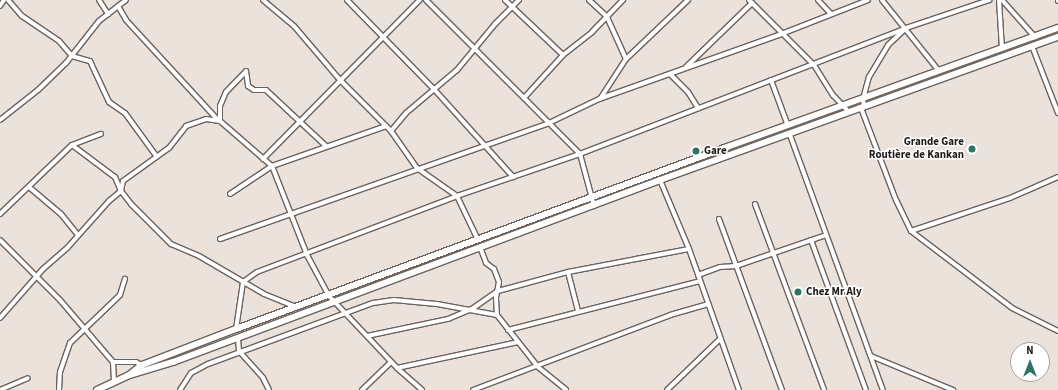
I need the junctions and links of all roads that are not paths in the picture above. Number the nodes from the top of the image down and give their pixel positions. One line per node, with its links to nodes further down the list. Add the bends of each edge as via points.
1 (4, 0): 20 (street)
2 (8, 0): 36 (street, via 22,16 59,41)
3 (99, 0): 23 (street)
4 (126, 0): 21 (street)
5 (263, 0): 42 (street, via 294,26)
6 (347, 0): 31 (street)
7 (420, 0): 31 (street)
8 (426, 0): 33 (street)
9 (505, 0): 22 (street)
10 (519, 0): 22 (street)
11 (589, 0): 25 (street)
12 (623, 0): 25 (street)
13 (688, 0): 37 (street)
14 (818, 0): 24 (street)
15 (868, 0): 24 (street)
16 (882, 0): 26 (street)
17 (989, 0): 26 (street)
18 (1001, 0): 29 (street); 34 (street)
19 (750, 1): 28 (street); 39 (street)
20 (0, 6)
21 (118, 6): 23 (street); 54 (street, via 126,20)
22 (512, 7): 33 (street); 35 (street)
23 (108, 14): 36 (street, via 99,20)
24 (831, 14): 28 (street)
25 (607, 17): 35 (street); 37 (street)
26 (906, 28): 38 (street); 40 (street); 47 (street, via 888,45 869,77)
27 (1058, 28): 29 (main road)
28 (784, 33): 38 (street); 39 (street)
29 (1035, 37): 34 (main road)
30 (1058, 37): 32 (main road)
31 (382, 38): 42 (street); 44 (street)
32 (1032, 46): 49 (main road); 52 (street)
33 (476, 49): 44 (street, via 457,70); 45 (street)
34 (1002, 49): 40 (main road)
35 (563, 54): 45 (street)
36 (72, 56): 53 (street, via 38,90); 66 (street, via 90,61 108,102 125,113)
37 (626, 60): 46 (street)
38 (814, 65): 43 (street); 48 (street)
39 (684, 68): 41 (street)
40 (939, 71): 47 (main road)
41 (671, 74): 46 (street); 50 (street, via 688,92)
42 (340, 80): 55 (street); 57 (street)
43 (771, 80): 50 (street); 58 (street)
44 (433, 88): 59 (street); 63 (street)
45 (524, 98): 56 (street)
46 (599, 99): 56 (street)
47 (863, 99): 48 (main road); 49 (street)
48 (844, 106): 51 (street); 58 (main road)
49 (862, 107): 51 (main road); 84 (street, via 896,200)
50 (698, 108): 65 (street)
51 (849, 112): 61 (main road)
52 (1058, 113)
53 (0, 120)
54 (220, 121): 55 (street, via 220,106 226,92 246,71 248,86 254,90 266,90); 66 (street, via 206,119 186,126 169,148); 67 (street)
55 (301, 121): 64 (street); 67 (street)
56 (549, 123): 63 (street); 65 (street)
57 (386, 126): 59 (street); 64 (street)
58 (788, 127): 70 (main road)
59 (391, 131): 69 (street)
60 (101, 134): 62 (street)
61 (790, 135): 73 (main road); 85 (street)
62 (72, 145): 74 (street); 75 (street, via 115,177)
63 (482, 145): 69 (street); 71 (street)
64 (326, 146): 68 (street)
65 (580, 154): 71 (street); 78 (street)
66 (157, 157): 75 (street, via 123,181)
67 (263, 159): 68 (street)
68 (272, 166): 76 (street); 82 (street)
69 (417, 168): 77 (street); 82 (street)
70 (658, 173): 73 (main road); 78 (main road)
71 (513, 177): 77 (street)
72 (1058, 177): 84 (street, via 1010,198)
73 (660, 180): 80 (main road); 92 (street)
74 (29, 187): 81 (street); 86 (street, via 60,214)
75 (121, 191): 86 (street); 101 (street, via 171,244 199,256)
76 (230, 194)
77 (457, 196): 89 (street); 94 (street)
78 (591, 199): 80 (street); 89 (main road)
79 (755, 204): 93 (street)
80 (594, 207): 91 (main road)
81 (0, 214)
82 (289, 214): 88 (street); 94 (street)
83 (719, 219): 95 (street)
84 (911, 231): 115 (street, via 1012,308)
85 (826, 235): 90 (street); 121 (street)
86 (78, 236): 98 (street)
87 (0, 240): 98 (street)
88 (220, 240)
89 (478, 240): 103 (main road)
90 (811, 240): 93 (street); 144 (street)
91 (480, 247): 102 (street, via 486,263 494,270 499,282); 104 (main road)
92 (689, 249): 96 (street); 97 (street)
93 (774, 253): 95 (street); 143 (street)
94 (307, 255): 101 (street, via 257,272); 103 (street)
95 (736, 266): 97 (street, via 720,267); 142 (street)
96 (568, 272): 102 (street); 108 (street)
97 (698, 275): 100 (street)
98 (37, 278): 111 (street, via 13,301); 112 (street)
99 (125, 279): 112 (street, via 120,295)
100 (700, 281): 105 (street); 108 (street)
101 (243, 282): 106 (street); 113 (street)
102 (498, 291): 107 (street); 110 (street)
103 (329, 296): 104 (street); 106 (main road)
104 (335, 303): 109 (street); 117 (main road)
105 (708, 304): 118 (street); 125 (street, via 662,318)
106 (298, 308): 113 (main road)
107 (472, 309): 109 (street, via 394,300); 110 (street); 116 (street, via 448,319)
108 (578, 311): 114 (street)
109 (343, 313): 116 (street); 120 (street)
110 (497, 315): 114 (street)
111 (0, 318)
112 (85, 328): 122 (street); 133 (street, via 70,343 60,372)
113 (236, 329): 124 (main road)
114 (508, 330): 119 (street)
115 (1058, 331)
116 (367, 336): 123 (street)
117 (238, 339): 120 (street); 127 (main road)
118 (720, 339): 131 (street); 141 (street)
119 (518, 342): 125 (street); 126 (street)
120 (239, 350): 135 (street, via 191,373); 136 (street, via 263,378)
121 (871, 356): 145 (street); 146 (street)
122 (113, 362): 124 (street, via 136,362); 130 (street)
123 (391, 362): 126 (street); 137 (street)
124 (142, 365): 127 (street); 128 (main road)
125 (538, 367): 139 (street); 140 (street)
126 (397, 368): 138 (street)
127 (146, 372): 128 (main road)
128 (129, 375): 130 (main road)
129 (28, 378): 132 (street)
130 (114, 383): 134 (main road)
131 (738, 389)
132 (0, 390)
133 (59, 390)
134 (97, 390)
135 (180, 390)
136 (269, 390)
137 (362, 390)
138 (422, 390)
139 (473, 390)
140 (566, 390)
141 (667, 390)
142 (782, 390)
143 (824, 390)
144 (866, 390)
145 (883, 390)
146 (953, 390)

